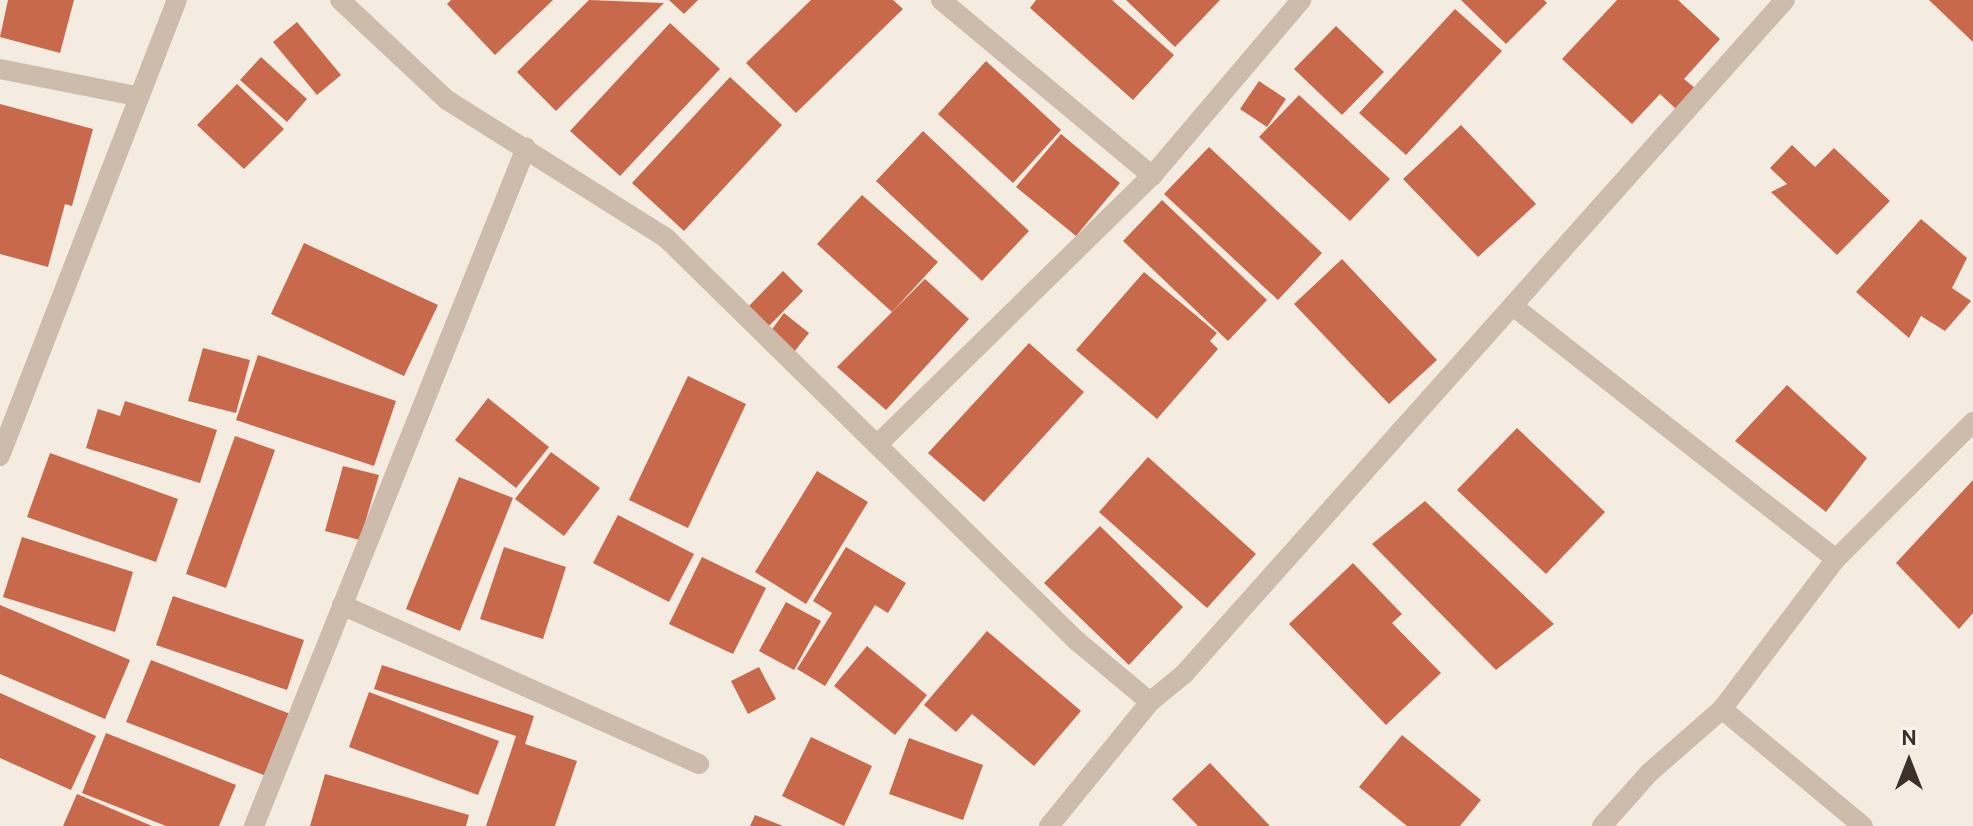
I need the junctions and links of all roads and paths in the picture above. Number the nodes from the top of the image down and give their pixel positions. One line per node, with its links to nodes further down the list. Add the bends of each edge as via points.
1 (177, 0): 7 (street)
2 (340, 0): 8 (street, via 447,100)
3 (941, 0): 9 (street)
4 (1301, 0): 9 (street)
5 (1785, 0): 10 (street)
6 (0, 69): 7 (street)
7 (136, 96): 13 (street)
8 (526, 148): 12 (street, via 666,238); 15 (street)
9 (1152, 176): 12 (street)
10 (1513, 306): 14 (street); 16 (street, via 1184,674)
11 (1973, 422): 14 (street)
12 (879, 443): 16 (street, via 1077,641)
13 (1, 450)
14 (1836, 559): 17 (street)
15 (342, 605): 18 (street); 19 (street)
16 (1150, 702): 20 (street)
17 (1722, 709): 21 (street, via 1649,773); 22 (street)
18 (699, 764)
19 (254, 826)
20 (1049, 826)
21 (1602, 826)
22 (1863, 826)

